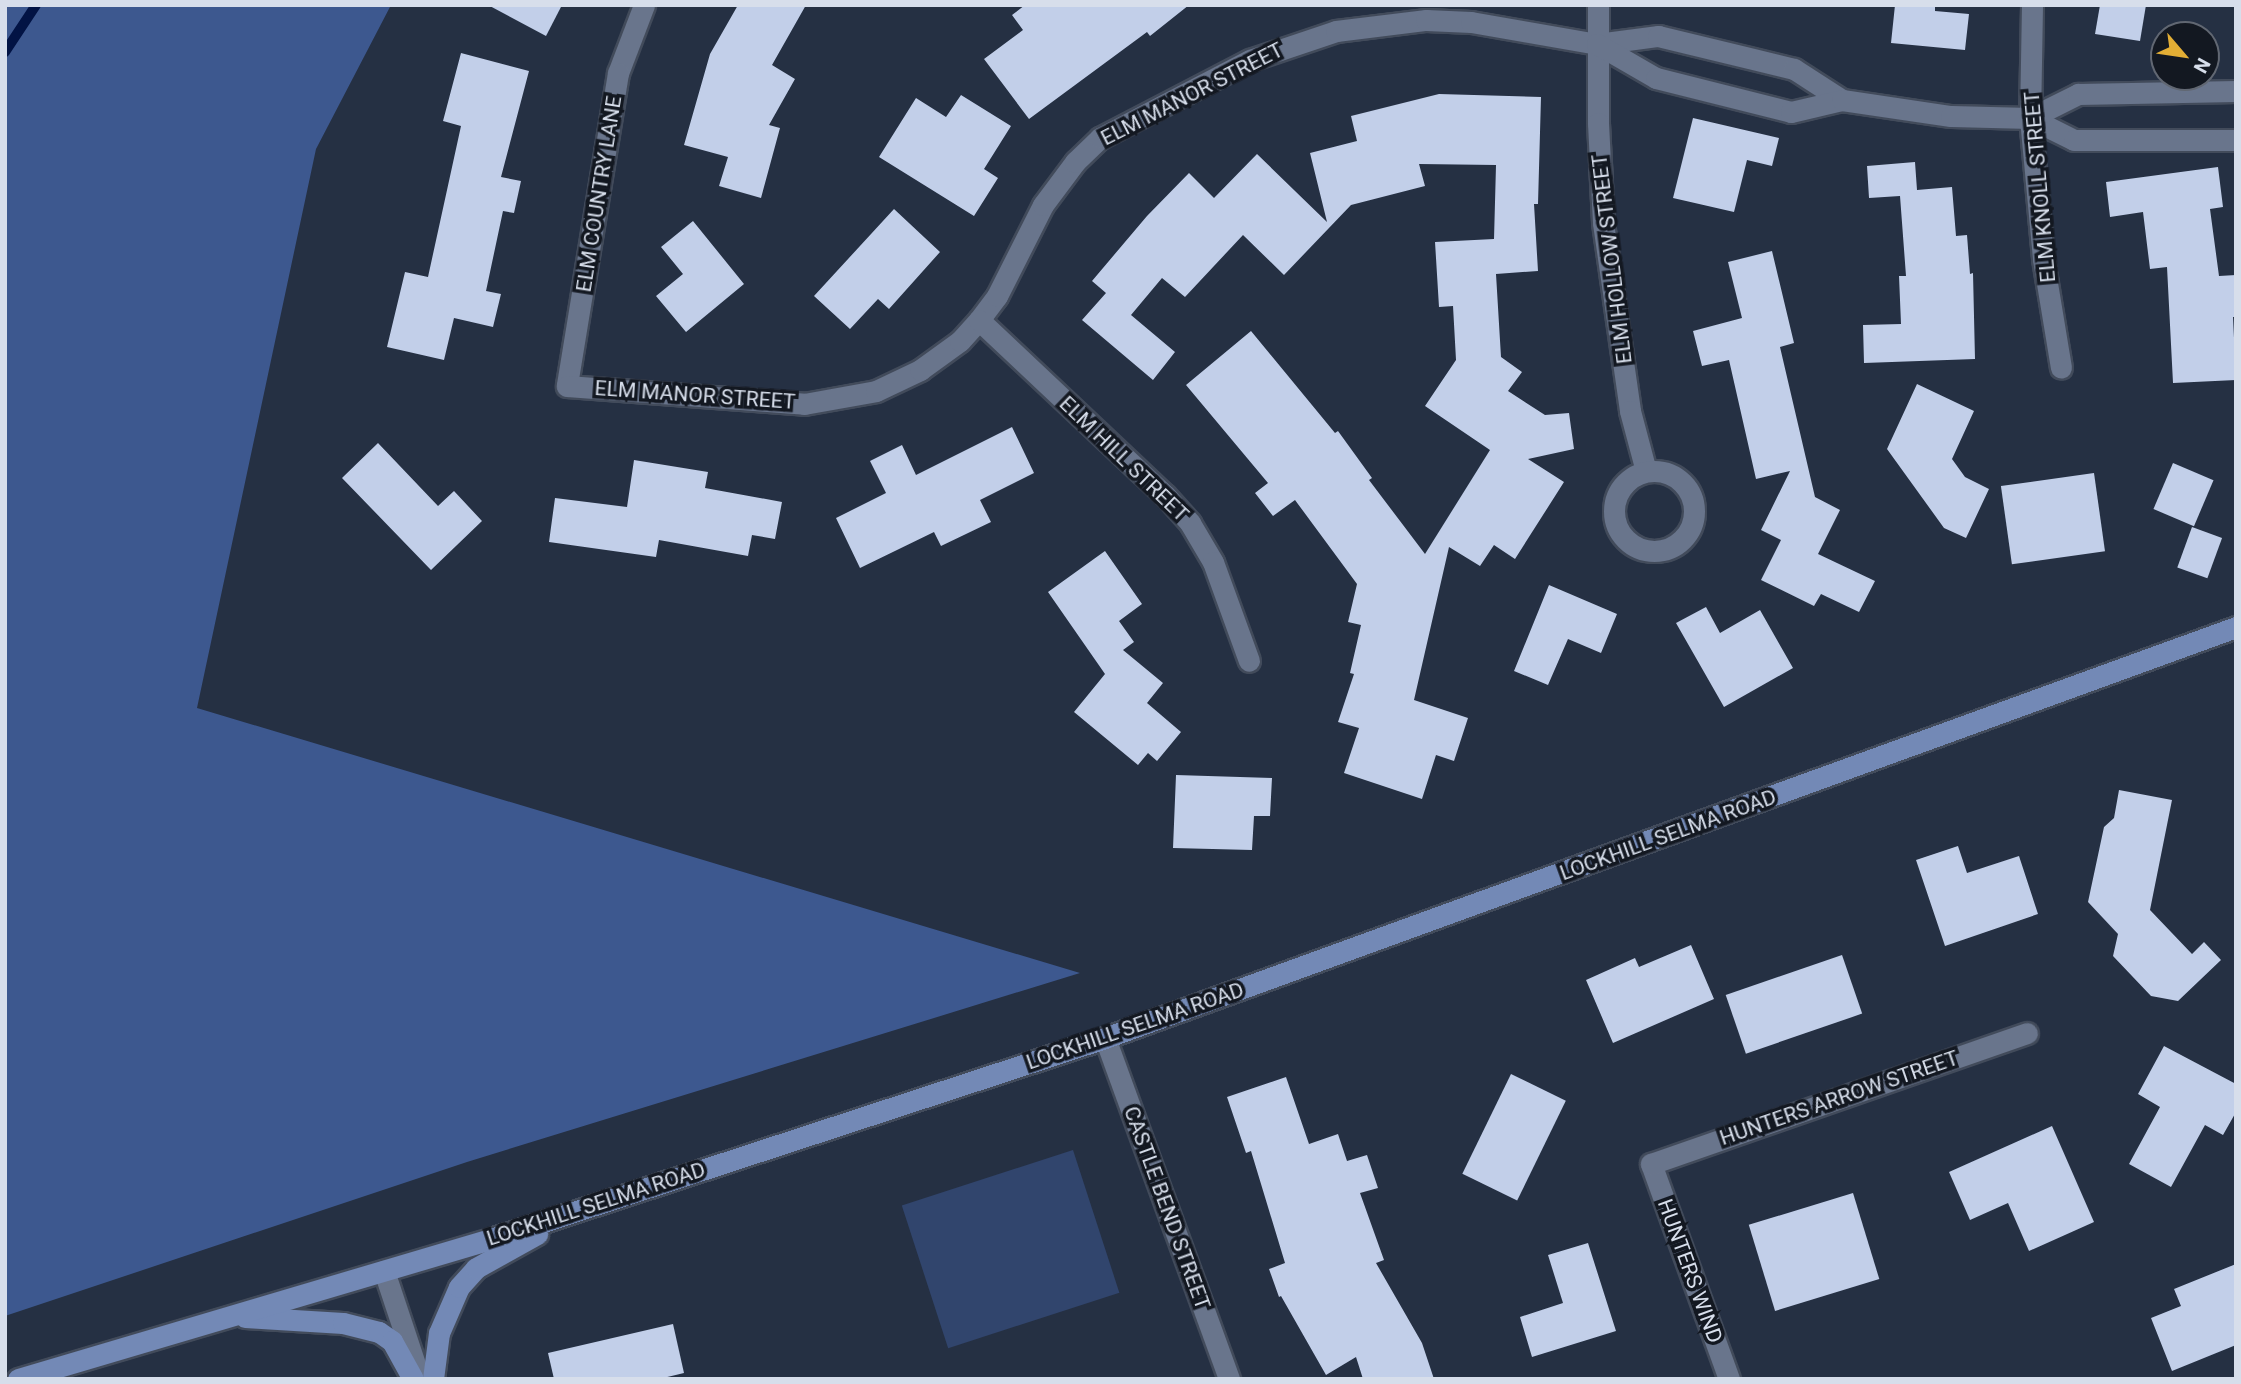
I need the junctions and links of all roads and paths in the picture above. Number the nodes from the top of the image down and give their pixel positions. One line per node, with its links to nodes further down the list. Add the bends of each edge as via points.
1 (644, 5): 11 (street, ELM COUNTRY LANE, via 618,73)
2 (1598, 5): 4 (street, ELM HOLLOW STREET)
3 (2032, 5): 7 (street, ELM KNOLL STREET)
4 (1597, 44): 6 (street, ELM MANOR STREET, via 1658,36 1794,69); 6 (street, ELM MANOR STREET, via 1656,78 1791,111); 9 (street, ELM MANOR STREET, via 1471,22 1426,20 1336,31 1250,60 1100,138 1043,205 997,296); 12 (street, ELM HOLLOW STREET, via 1604,223 1630,411)
5 (2236, 91): 7 (street, ELM MANOR STREET, via 2078,94)
6 (1842, 100): 7 (street, ELM MANOR STREET, via 1951,116)
7 (2030, 118): 8 (street, ELM MANOR STREET, via 2074,140); 10 (street, ELM KNOLL STREET, via 2043,259)
8 (2236, 140)
9 (979, 320): 11 (street, ELM MANOR STREET, via 960,341 920,370 876,391 804,404); 14 (street, ELM HILL STREET, via 1166,495 1190,523 1213,562)
10 (2061, 368)
11 (567, 386)
12 (1646, 471)
13 (2236, 627): 16 (main road, LOCKHILL SELMA ROAD)
14 (1249, 661)
15 (2028, 1033): 17 (street, HUNTERS ARROW STREET)
16 (1105, 1038): 18 (main road, LOCKHILL SELMA ROAD); 25 (street, CASTLE BEND STREET)
17 (1651, 1164): 26 (street, HUNTERS WIND)
18 (578, 1211): 19 (main road, LOCKHILL SELMA ROAD); 24 (main road, via 476,1268 459,1287 439,1333)
19 (384, 1271): 20 (main road, LOCKHILL SELMA ROAD); 23 (street)
20 (229, 1317): 21 (main road, LOCKHILL SELMA ROAD); 22 (main road, via 343,1323 379,1332 392,1341)
21 (18, 1379)
22 (413, 1379)
23 (420, 1379)
24 (433, 1379)
25 (1230, 1379)
26 (1729, 1379)

